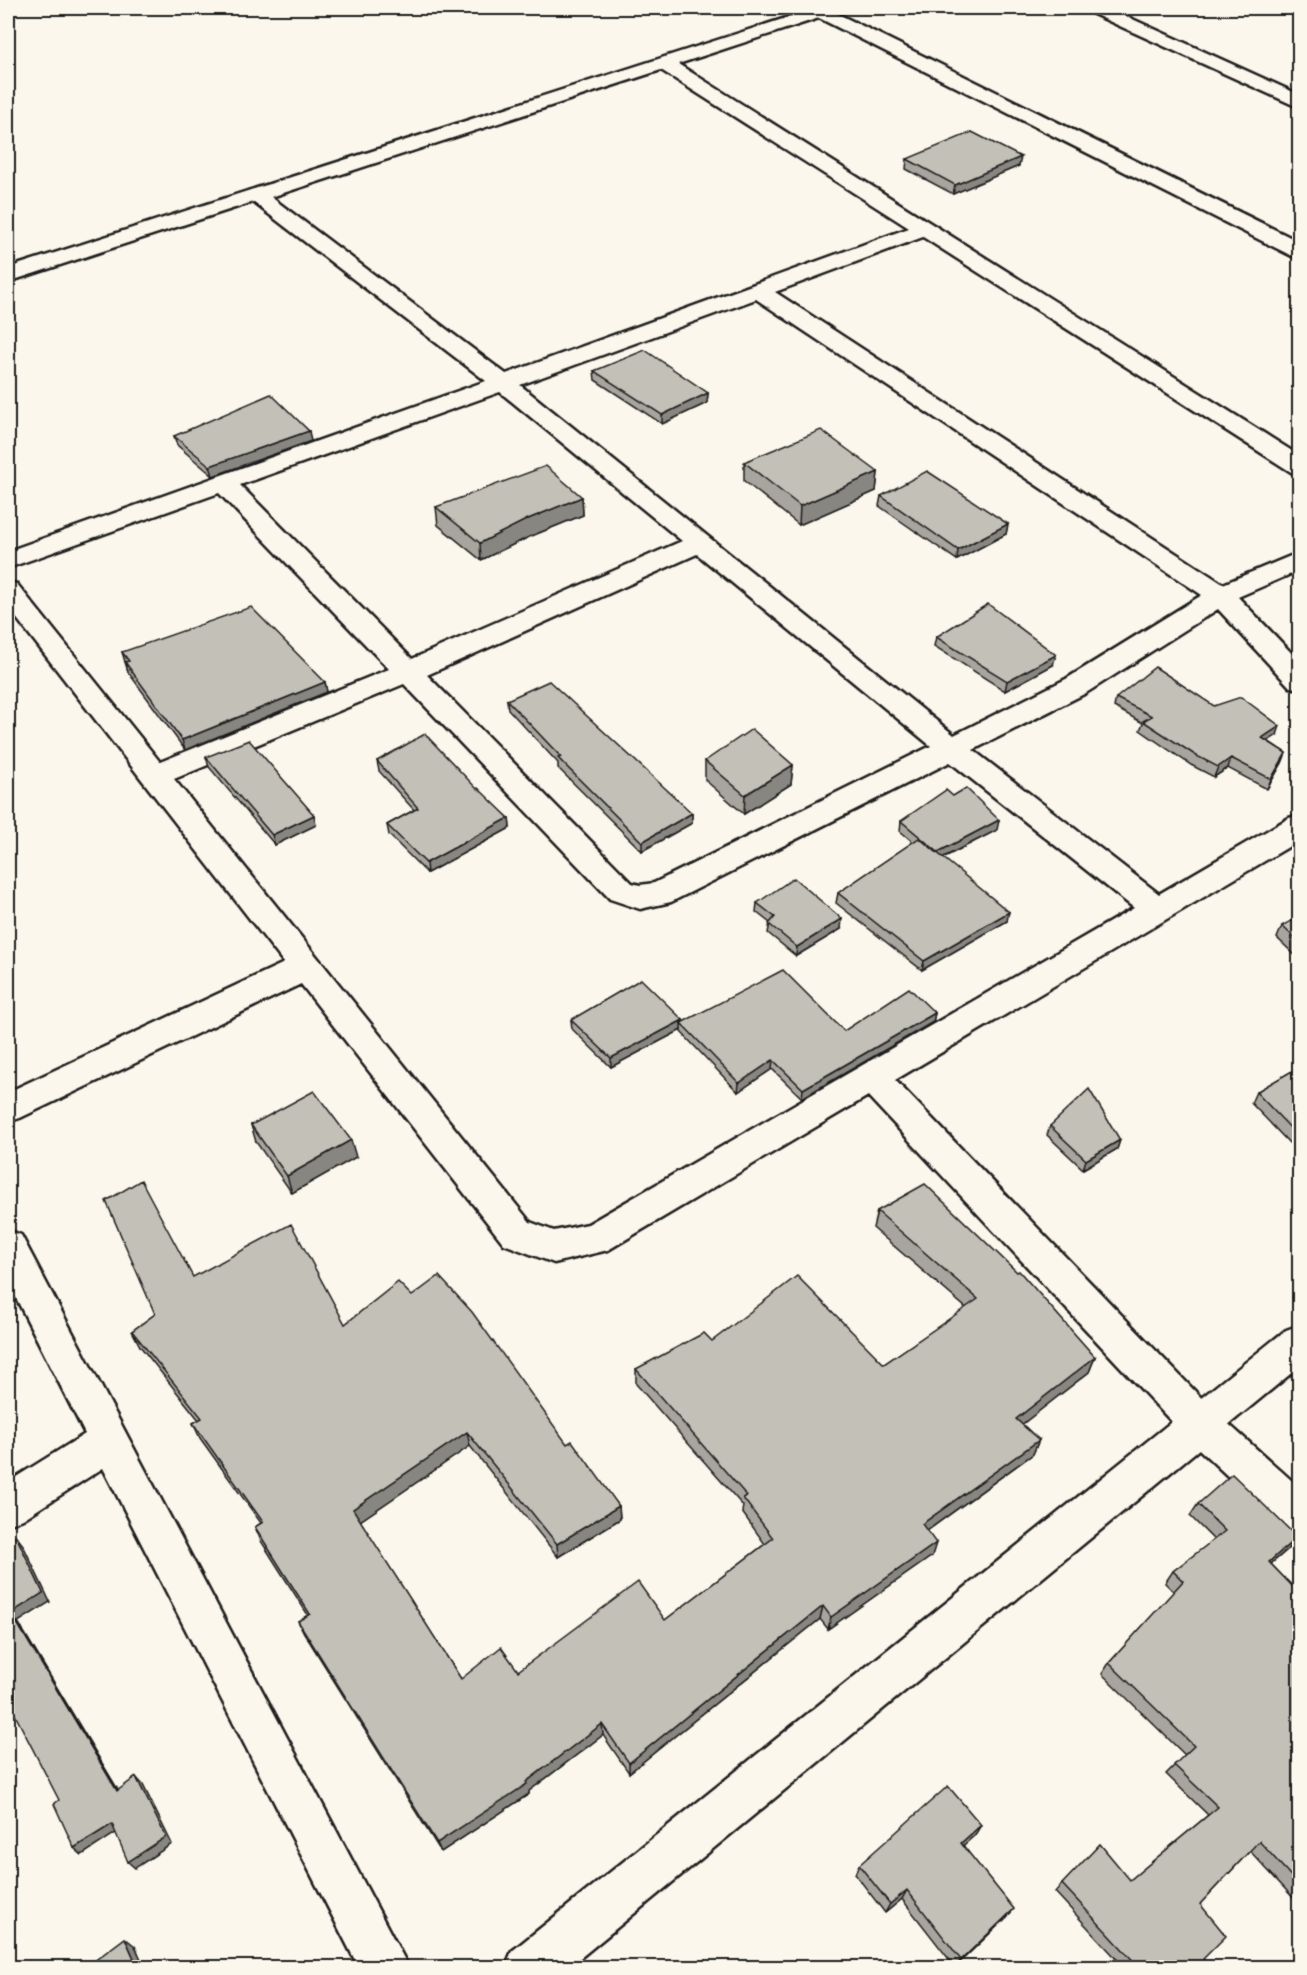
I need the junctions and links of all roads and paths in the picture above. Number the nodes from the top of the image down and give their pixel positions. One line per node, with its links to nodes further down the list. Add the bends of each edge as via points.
1 (1095, 8): 4 (street)
2 (827, 10): 3 (street); 7 (street)
3 (665, 64): 5 (street); 6 (street)
4 (1299, 102)
5 (256, 195): 8 (street); 10 (street)
6 (925, 229): 9 (street); 11 (street)
7 (1299, 251)
8 (8, 275)
9 (758, 291): 10 (street); 17 (street)
10 (502, 382): 12 (street); 13 (street)
11 (1299, 467)
12 (223, 482): 14 (street); 18 (street)
13 (700, 543): 18 (street); 20 (street)
14 (8, 560)
15 (1299, 560): 17 (street)
16 (8, 590): 21 (street)
17 (1221, 595): 19 (street); 20 (street, via 1076,686)
18 (408, 672): 20 (street, via 621,891 640,897 660,894); 21 (street)
19 (1299, 680)
20 (952, 748): 23 (street)
21 (154, 776): 24 (street)
22 (1299, 826): 23 (street)
23 (1156, 909): 25 (street)
24 (306, 967): 25 (street, via 518,1233 554,1247 595,1239); 26 (street)
25 (871, 1077): 29 (street)
26 (8, 1108)
27 (8, 1246): 30 (street)
28 (1299, 1342): 29 (street)
29 (1199, 1423): 32 (street); 34 (street)
30 (109, 1441): 31 (street); 33 (street)
31 (8, 1505)
32 (1299, 1516)
33 (385, 1968)
34 (529, 1968)

